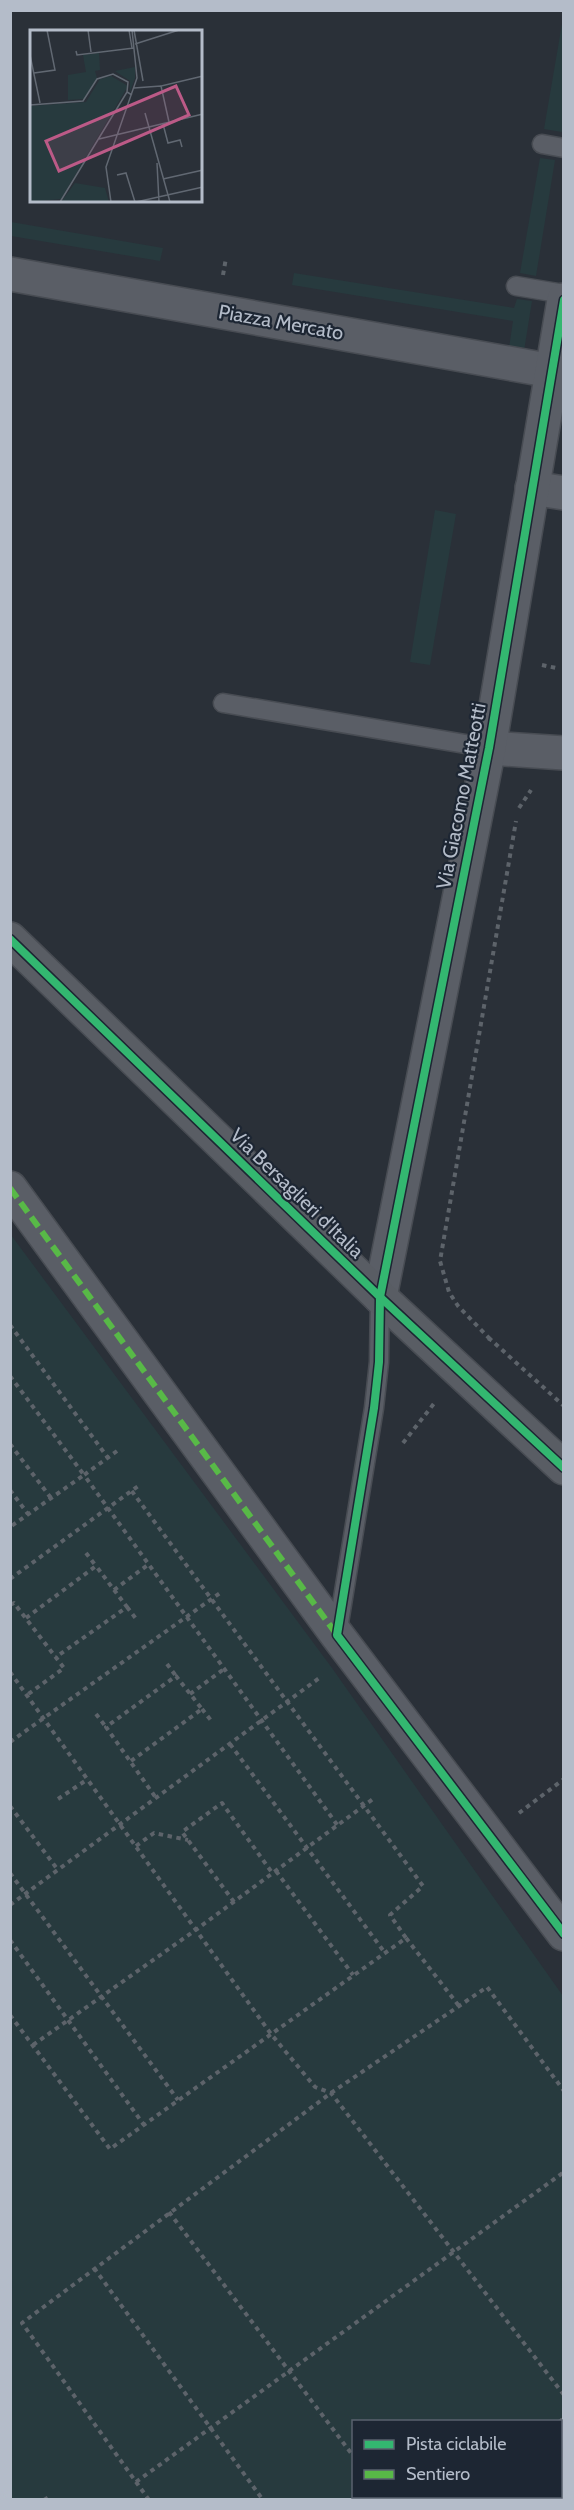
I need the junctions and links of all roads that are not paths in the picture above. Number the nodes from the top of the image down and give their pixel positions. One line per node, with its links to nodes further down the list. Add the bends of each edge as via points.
1 (542, 144): 2 (lane)
2 (564, 148)
3 (10, 274): 6 (street, Piazza Mercato)
4 (516, 286): 5 (lane)
5 (563, 310): 6 (street, Via Giacomo Matteotti)
6 (552, 370): 7 (street, Via Giacomo Matteotti)
7 (548, 491): 9 (street, Via Giacomo Matteotti)
8 (223, 703): 9 (lane)
9 (489, 748): 10 (street); 13 (street, Via Giacomo Matteotti)
10 (564, 753)
11 (10, 939): 13 (street, Via Bersaglieri d'Italia)
12 (10, 1188): 15 (street)
13 (380, 1297): 14 (street, Via Bersaglieri d'Italia); 15 (lane, via 374,1408)
14 (564, 1468)
15 (337, 1635): 16 (street)
16 (564, 1934)

